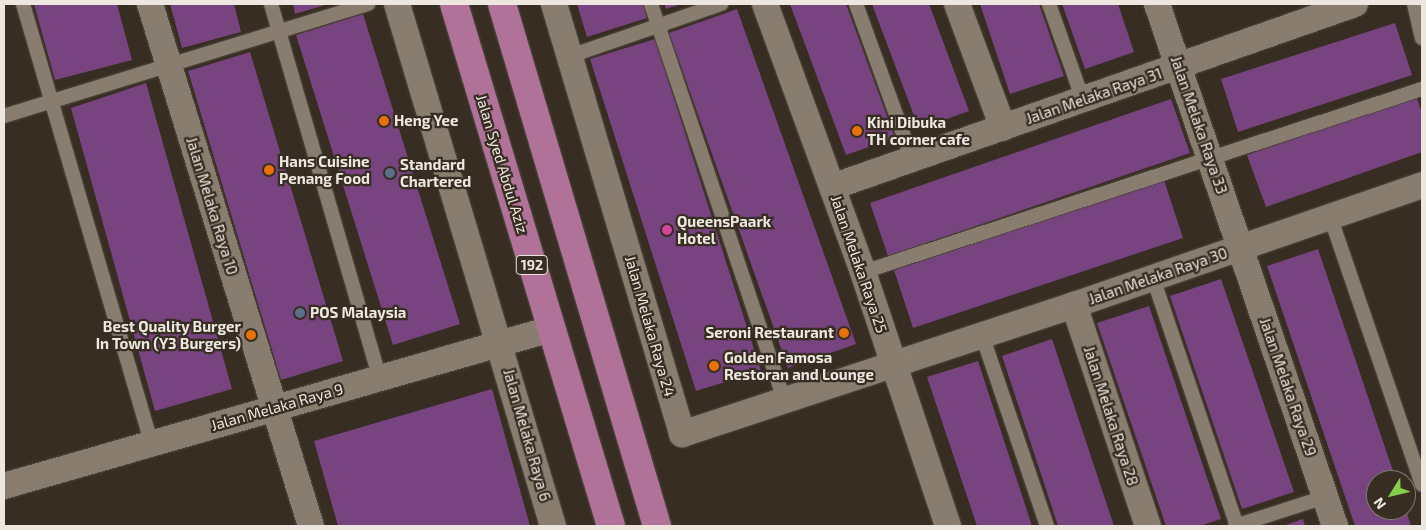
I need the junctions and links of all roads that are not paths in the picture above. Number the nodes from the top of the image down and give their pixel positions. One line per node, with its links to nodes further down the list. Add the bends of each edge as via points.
1 (23, 4): 26 (lane)
2 (150, 4): 22 (street, Jalan Melaka Raya 10)
3 (271, 4): 19 (lane)
4 (368, 4): 19 (lane)
5 (397, 4): 40 (street, Jalan Melaka Raya 6)
6 (454, 4): 38 (main road, Jalan Syed Abdul Aziz / 192)
7 (502, 4): 52 (main road)
8 (554, 4): 21 (street, Jalan Melaka Raya 24)
9 (651, 4): 18 (lane)
10 (721, 4): 18 (lane)
11 (765, 4): 32 (street, Jalan Melaka Raya 25)
12 (856, 4): 30 (lane)
13 (957, 4): 28 (street)
14 (1049, 4): 25 (lane)
15 (1156, 4): 23 (street, Jalan Melaka Raya 33)
16 (1355, 4): 23 (street, Jalan Melaka Raya 31)
17 (1414, 4): 20 (lane)
18 (658, 26): 21 (lane); 43 (lane)
19 (279, 30): 22 (lane); 42 (lane)
20 (1422, 38)
21 (570, 56): 43 (street, Jalan Melaka Raya 24, via 682,434)
22 (169, 65): 26 (lane); 44 (street, Jalan Melaka Raya 10)
23 (1179, 66): 25 (street, Jalan Melaka Raya 31); 29 (street, Jalan Melaka Raya 33)
24 (1422, 89): 29 (lane)
25 (1084, 100): 28 (street, Jalan Melaka Raya 31)
26 (52, 101): 27 (lane); 45 (lane)
27 (4, 116)
28 (1003, 128): 30 (street, Jalan Melaka Raya 31)
29 (1212, 158): 34 (street, Jalan Melaka Raya 33); 35 (lane)
30 (912, 159): 32 (street, Jalan Melaka Raya 31)
31 (1422, 184): 33 (street, Jalan Melaka Raya 30)
32 (832, 187): 35 (street, Jalan Melaka Raya 25)
33 (1330, 216): 34 (street, Jalan Melaka Raya 30); 46 (lane)
34 (1241, 247): 36 (street, Jalan Melaka Raya 30); 48 (street, Jalan Melaka Raya 29)
35 (862, 272): 41 (street, Jalan Melaka Raya 25)
36 (1153, 278): 37 (street, Jalan Melaka Raya 30); 56 (lane)
37 (1074, 305): 39 (street, Jalan Melaka Raya 30); 55 (street, Jalan Melaka Raya 28)
38 (552, 329): 40 (street, Jalan Melaka Raya 9); 51 (main road, Jalan Syed Abdul Aziz / 192)
39 (982, 335): 41 (street, Jalan Melaka Raya 30); 54 (lane)
40 (501, 344): 42 (street, Jalan Melaka Raya 9); 50 (street, Jalan Melaka Raya 6)
41 (894, 364): 43 (street, Jalan Melaka Raya 24); 53 (street, Jalan Melaka Raya 25)
42 (380, 378): 44 (street, Jalan Melaka Raya 9)
43 (784, 400)
44 (274, 408): 45 (street, Jalan Melaka Raya 9); 49 (street, Jalan Melaka Raya 10)
45 (151, 442): 47 (street, Jalan Melaka Raya 9)
46 (1422, 485)
47 (4, 486)
48 (1325, 496): 56 (lane); 57 (street, Jalan Melaka Raya 29)
49 (310, 526)
50 (553, 526)
51 (611, 526)
52 (657, 526)
53 (948, 526)
54 (1047, 526)
55 (1148, 526)
56 (1236, 526)
57 (1335, 526)

